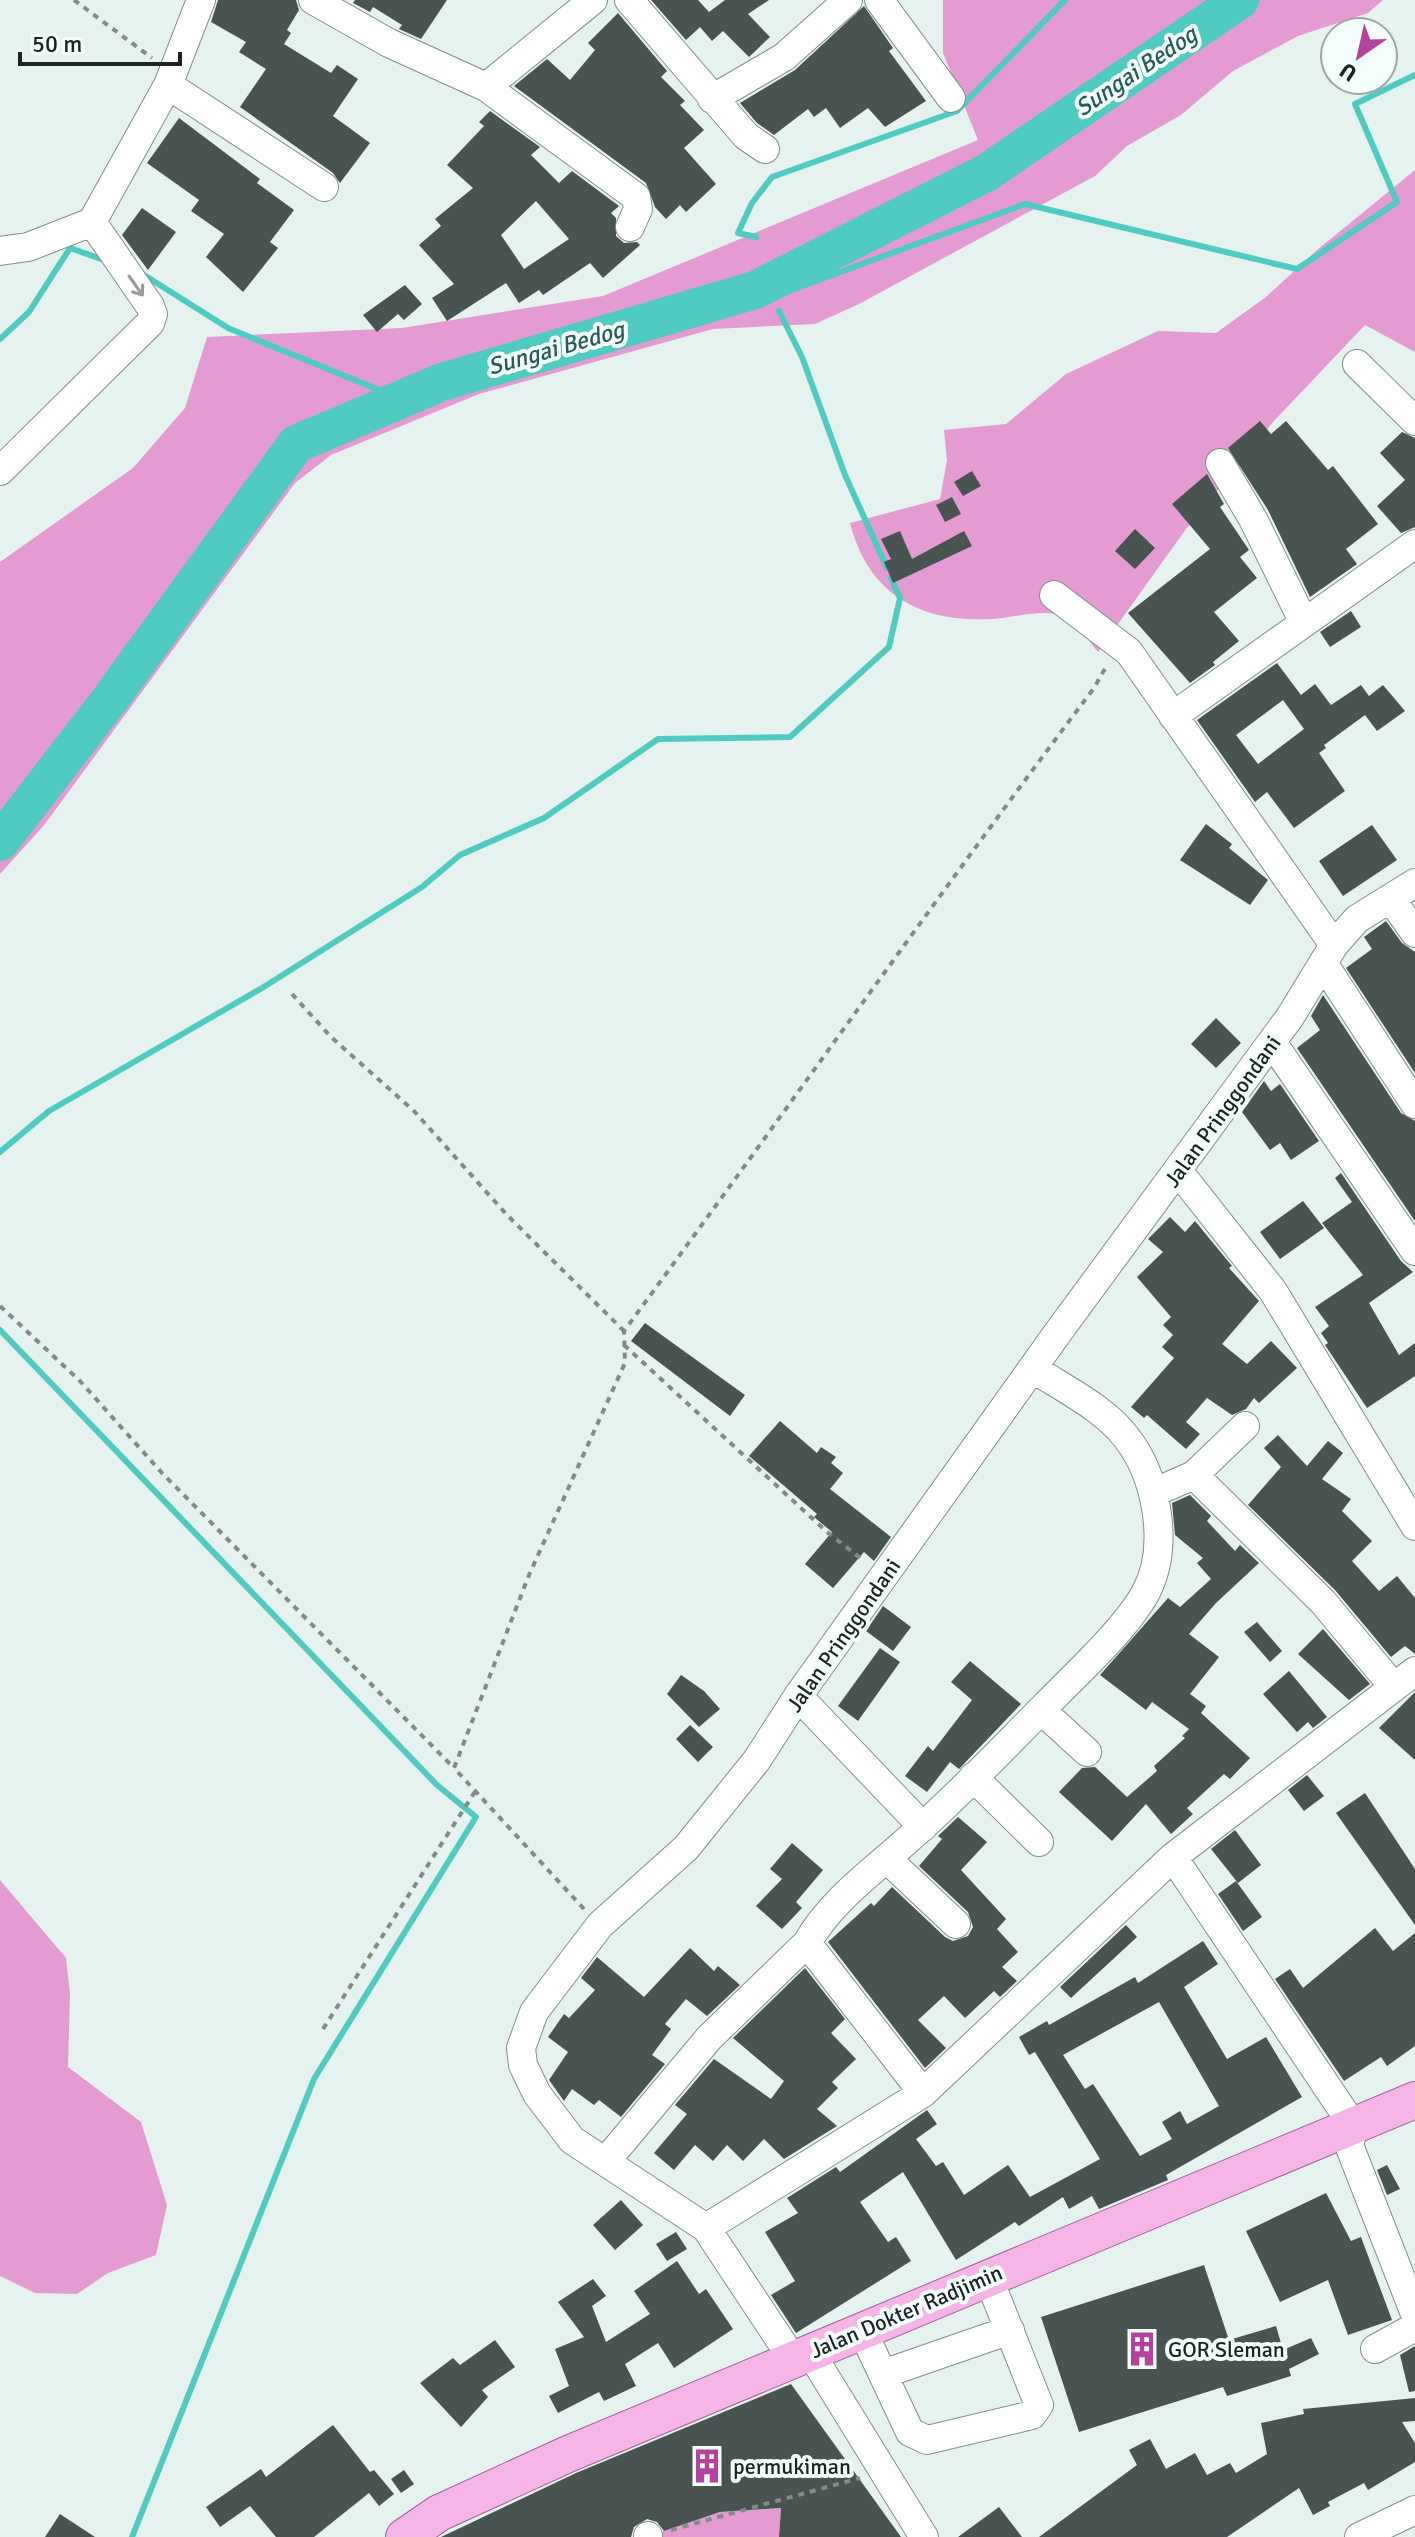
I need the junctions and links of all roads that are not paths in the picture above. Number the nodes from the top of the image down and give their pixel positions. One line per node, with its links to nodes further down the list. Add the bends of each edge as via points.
1 (201, 0): 7 (street)
2 (313, 0): 8 (street, via 389,43)
3 (593, 0): 8 (street)
4 (629, 0): 10 (street)
5 (848, 0): 10 (street, via 784,57)
6 (879, 0): 9 (street)
7 (171, 80): 12 (street); 13 (street)
8 (486, 87): 14 (street, via 636,197 638,209)
9 (951, 98)
10 (712, 99): 11 (street)
11 (765, 149)
12 (324, 187)
13 (92, 222): 15 (street, via 28,247); 19 (street, one-way to 19, via 150,306 150,323)
14 (630, 227)
15 (0, 251)
16 (1357, 364): 17 (street)
17 (1415, 421)
18 (1220, 463): 22 (street)
19 (0, 471)
20 (1415, 544): 22 (street)
21 (1054, 595): 23 (street, via 1129,652)
22 (1303, 621): 23 (street)
23 (1173, 716): 27 (street)
24 (1415, 883): 25 (street, Jalan Pringgondani)
25 (1391, 899): 26 (street); 27 (street, Jalan Pringgondani, via 1357,919)
26 (1415, 933)
27 (1328, 954): 28 (street, Jalan Pringgondani); 29 (street)
28 (1272, 1042): 30 (street, Jalan Pringgondani); 31 (street)
29 (1415, 1104)
30 (1179, 1172): 32 (street, Jalan Pringgondani); 36 (street, via 1273,1291)
31 (1415, 1251)
32 (1034, 1369): 35 (street, via 1125,1434); 38 (street, Jalan Pringgondani)
33 (1245, 1426): 34 (street)
34 (1194, 1475): 35 (street); 37 (street)
35 (1155, 1492): 39 (street, via 1156,1547 1146,1593)
36 (1415, 1526)
37 (1404, 1679): 44 (street)
38 (798, 1696): 42 (street); 51 (street, Jalan Pringgondani, via 757,1760 686,1848 600,1925 534,2012 521,2048 529,2080 572,2140)
39 (1041, 1710): 40 (street); 41 (street)
40 (1087, 1752)
41 (973, 1777): 42 (street); 43 (street)
42 (923, 1827): 45 (street)
43 (1039, 1842)
44 (1173, 1857): 48 (street); 50 (street)
45 (887, 1859): 46 (street); 47 (street, via 823,1915)
46 (956, 1924)
47 (807, 1943): 48 (street); 51 (street, via 709,2038)
48 (923, 2093): 52 (street)
49 (1415, 2100): 50 (main road, Jalan Dokter Radjimin)
50 (1354, 2127): 53 (main road, Jalan Dokter Radjimin); 54 (street, via 1349,2145)
51 (606, 2161): 52 (street, Jalan Pringgondani)
52 (706, 2228): 59 (street, Jalan Pringgondani)
53 (988, 2277): 56 (main road, Jalan Dokter Radjimin); 57 (street)
54 (1415, 2314)
55 (1415, 2327): 58 (street)
56 (862, 2330): 59 (main road, Jalan Dokter Radjimin); 60 (street)
57 (1010, 2330): 60 (street); 60 (street, via 1039,2405 1032,2415 927,2440 910,2432)
58 (1375, 2349)
59 (801, 2355): 62 (main road, Jalan Dokter Radjimin, via 439,2513); 63 (street, Jalan Pringgondani)
60 (883, 2374)
61 (1415, 2510): 64 (street)
62 (404, 2537)
63 (924, 2537)
64 (1359, 2537)

